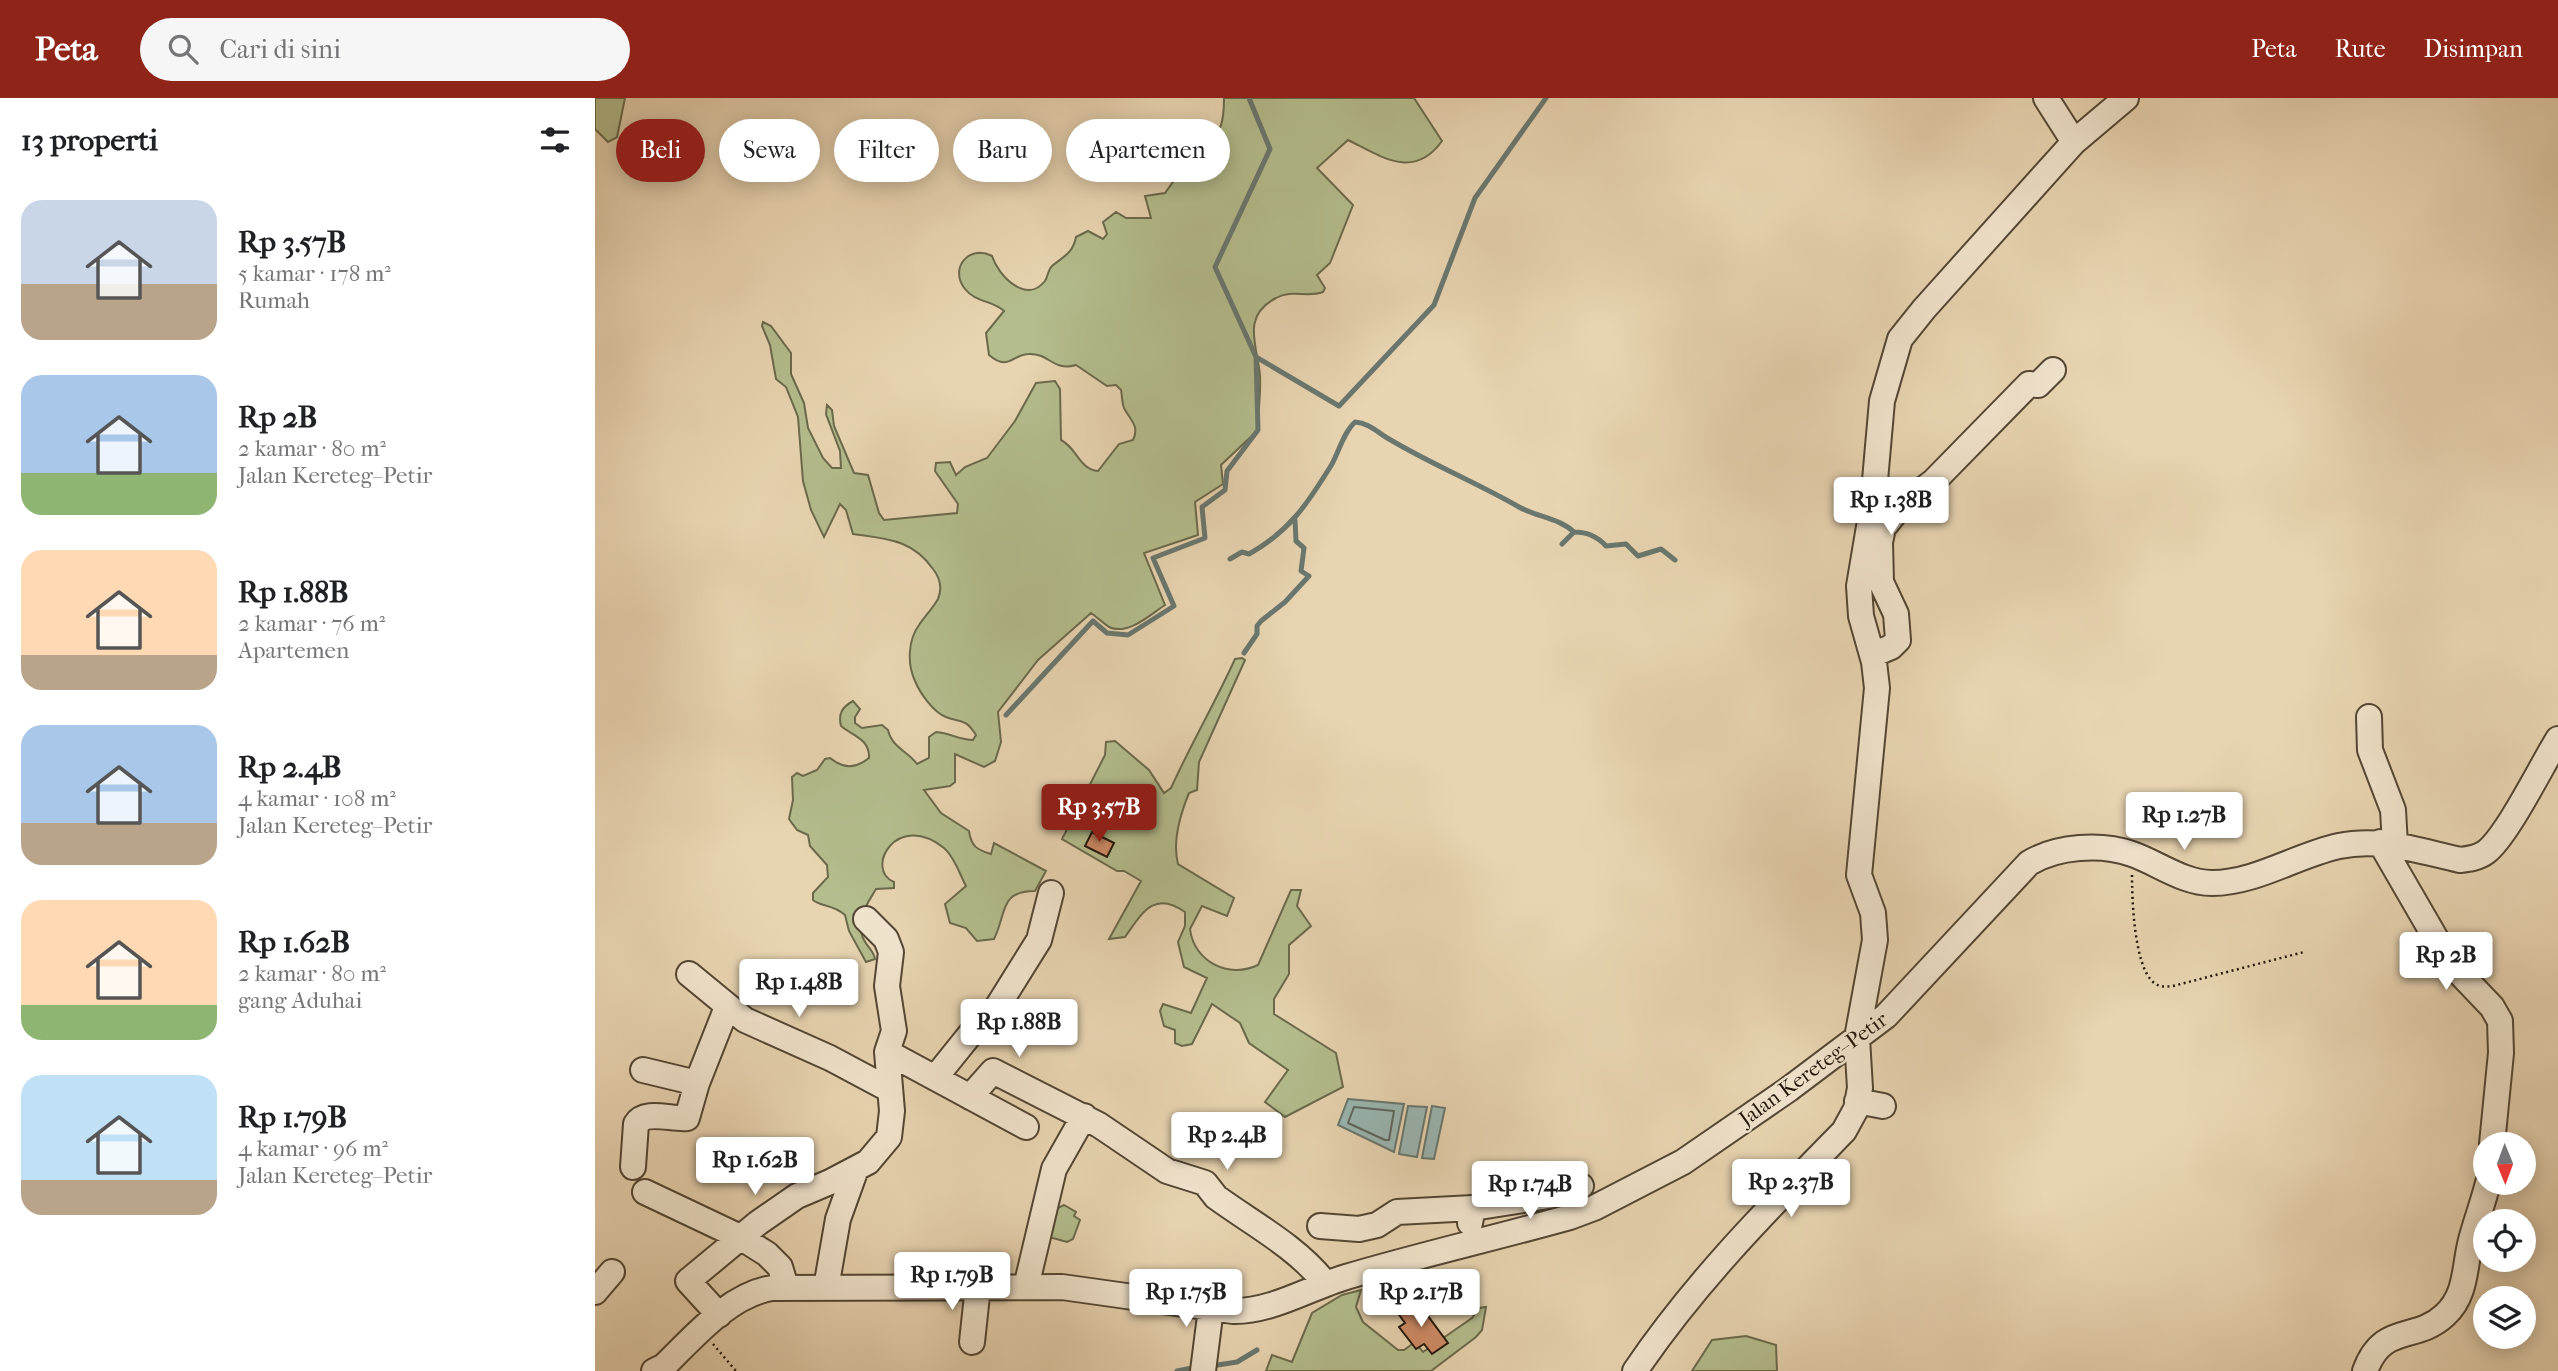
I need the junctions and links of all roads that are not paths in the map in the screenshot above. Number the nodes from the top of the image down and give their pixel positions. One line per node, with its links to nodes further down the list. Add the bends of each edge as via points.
1 (2046, 98): 3 (street)
2 (2126, 98): 3 (street)
3 (2074, 142): 5 (street, via 1900,339 1882,401 1873,503 1859,586 1861,616)
4 (2053, 370): 5 (street, via 2038,385 2029,384 1883,528 1881,582 1895,614 1898,640)
5 (1873, 655): 13 (street, via 1877,688 1859,875 1873,913 1875,940)
6 (2369, 717): 8 (street, via 2371,750 2393,810)
7 (2558, 739): 8 (street, Jalan Kereteg–Petir, via 2501,835 2484,855 2460,860)
8 (2387, 843): 13 (street, Jalan Kereteg–Petir, via 2336,847 2222,883 2191,880 2132,854 2085,848 2040,856 1902,1001); 24 (street, via 2450,963 2500,1021)
9 (1051, 893): 16 (street, via 1039,940 992,1017 976,1027)
10 (866, 919): 14 (street, via 886,939 891,952 887,986 894,1031)
11 (689, 974): 12 (street)
12 (727, 1007): 17 (street); 18 (street)
13 (1857, 1038): 20 (street); 33 (street, Jalan Kereteg–Petir, via 1683,1162 1646,1182 1570,1217)
14 (887, 1052): 16 (street); 18 (street)
15 (643, 1070): 17 (street)
16 (935, 1078): 19 (street)
17 (697, 1083): 25 (street, via 687,1118 639,1119)
18 (890, 1090): 26 (street, via 889,1137)
19 (970, 1097): 22 (street, via 993,1070); 23 (street)
20 (1857, 1101): 21 (street); 46 (street, via 1844,1131 1718,1261)
21 (1883, 1106)
22 (1084, 1116): 35 (street, via 1161,1167 1209,1186 1216,1197 1315,1270); 38 (street, via 1054,1169)
23 (1026, 1127)
24 (2493, 1132)
25 (632, 1167)
26 (856, 1169): 32 (street, via 797,1196); 39 (street, via 838,1219)
27 (1581, 1186): 30 (street)
28 (645, 1192): 32 (street)
29 (2484, 1195): 47 (street, via 2464,1285 2455,1303 2427,1326 2389,1338 2375,1349)
30 (1473, 1208): 31 (street, via 1397,1212 1377,1225 1359,1229); 33 (street)
31 (1320, 1226)
32 (740, 1237): 37 (street, via 776,1261); 42 (street, via 688,1281)
33 (1467, 1245): 35 (street, Jalan Kereteg–Petir)
34 (612, 1272): 40 (street)
35 (1325, 1283): 41 (street, Jalan Kereteg–Petir, via 1254,1310)
36 (978, 1286): 38 (street, Jalan Kereteg–Petir); 39 (street, Jalan Kereteg–Petir); 43 (street)
37 (786, 1287): 39 (street, Jalan Kereteg–Petir); 42 (street, Jalan Kereteg–Petir, via 762,1290)
38 (1026, 1287): 41 (street, Jalan Kereteg–Petir, via 1082,1289)
39 (826, 1288)
40 (595, 1292)
41 (1211, 1308): 44 (street)
42 (710, 1323): 45 (street, Jalan Kereteg–Petir)
43 (972, 1342)
44 (1205, 1363)
45 (654, 1371)
46 (1636, 1371)
47 (2365, 1371)

